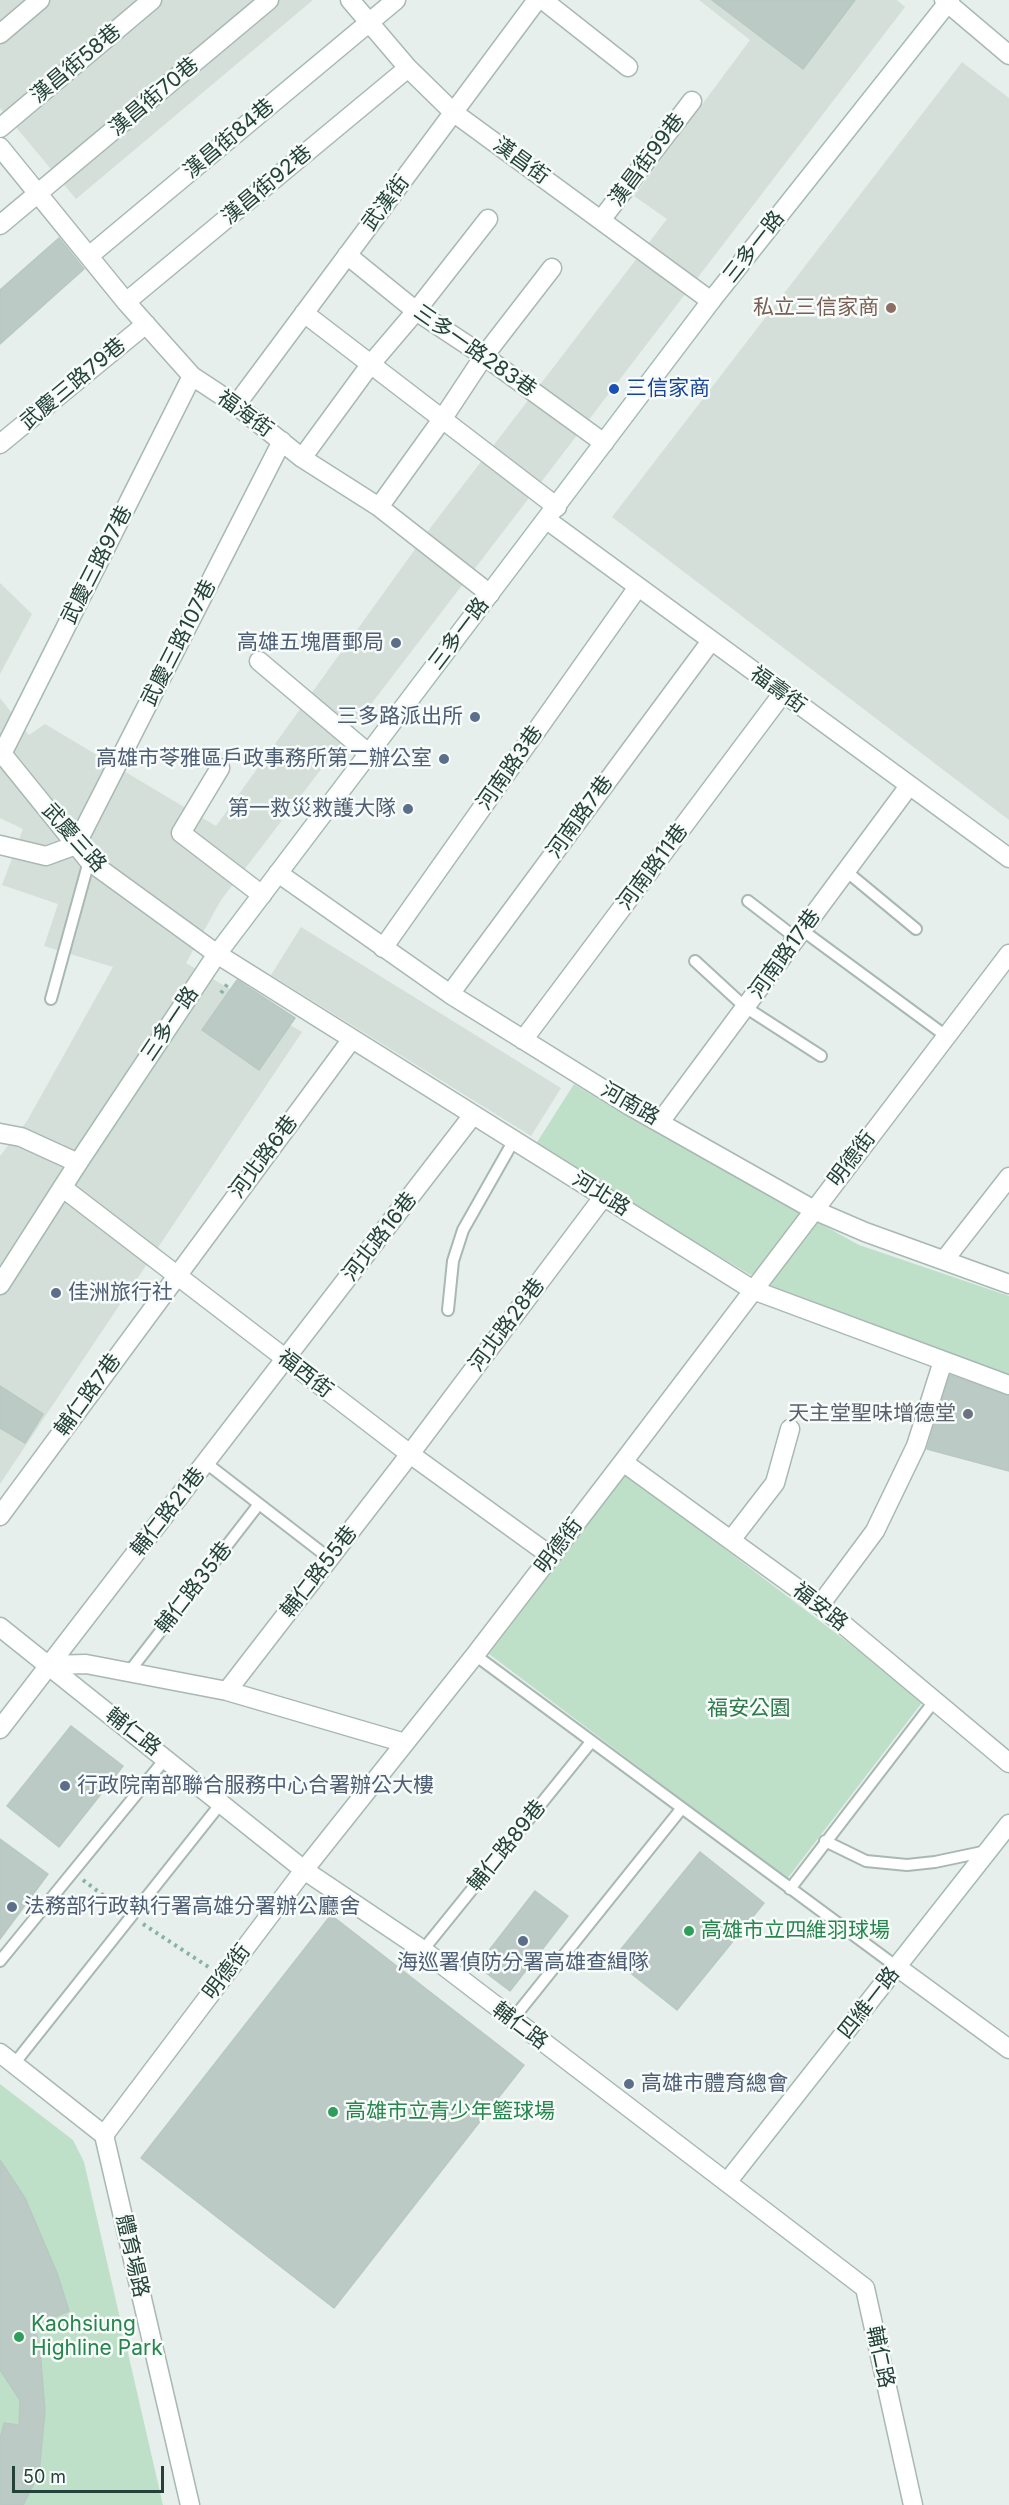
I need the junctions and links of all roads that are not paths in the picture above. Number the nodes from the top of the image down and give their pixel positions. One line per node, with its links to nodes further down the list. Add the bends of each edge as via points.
1 (40, 0): 10 (street)
2 (153, 0): 16 (street, 漢昌街58巷)
3 (269, 0): 18 (street, 漢昌街70巷)
4 (350, 0): 9 (street, 漢昌街)
5 (396, 0): 9 (street, 漢昌街84巷)
6 (537, 0): 15 (street, 武漢街)
7 (543, 0): 12 (street)
8 (947, 1): 11 (street); 25 (street, 三多一路)
9 (369, 22): 13 (street, 漢昌街); 23 (street, 漢昌街84巷)
10 (0, 34)
11 (1009, 55)
12 (628, 67)
13 (408, 68): 15 (street, 漢昌街); 26 (street, 漢昌街92巷)
14 (692, 101): 20 (street, 漢昌街99巷)
15 (453, 112): 20 (street, 漢昌街); 22 (street, 武漢街)
16 (0, 128)
17 (0, 147): 18 (street, 福海街)
18 (39, 194): 21 (street, 漢昌街70巷); 23 (street, 福海街)
19 (488, 219): 27 (street)
20 (601, 220): 25 (street, 漢昌街)
21 (0, 225)
22 (347, 255): 27 (street, 三多一路283巷); 28 (street, 武漢街)
23 (89, 256): 26 (street, 福海街)
24 (552, 268): 30 (street)
25 (711, 301): 36 (street, 三多一路)
26 (126, 302): 29 (street, 福海街)
27 (416, 311): 30 (street, 三多一路283巷); 31 (street)
28 (304, 313): 31 (street, 福壽街); 33 (street, 武漢街)
29 (146, 324): 32 (street, 福海街); 37 (street, 武慶三路79巷)
30 (484, 356): 34 (street); 36 (street, 三多一路283巷)
31 (370, 365): 34 (street, 福壽街); 38 (street)
32 (192, 376): 33 (street, 福海街); 46 (street, 武慶三路97巷)
33 (236, 405): 35 (street, 福海街)
34 (443, 418): 39 (street); 40 (street, 福壽街)
35 (282, 441): 38 (street, 福海街); 51 (street, 武慶三路107巷)
36 (604, 443): 40 (street, 三多一路)
37 (0, 444)
38 (302, 458): 39 (street, 福海街)
39 (379, 507): 42 (street, 福海街)
40 (552, 514): 41 (street, 福壽街); 42 (street, 三多一路)
41 (638, 587): 43 (street, 福壽街); 60 (street, 河南路3巷)
42 (490, 594): 47 (street, 三多一路)
43 (711, 641): 45 (street, 福壽街); 64 (street, 河南路7巷)
44 (259, 661): 47 (street)
45 (783, 693): 49 (street, 福壽街); 69 (street, 河南路11巷)
46 (1, 753): 51 (street, 武慶三路)
47 (368, 753): 55 (street, 三多一路)
48 (220, 768): 56 (street, via 182,833)
49 (909, 786): 52 (street, 福壽街); 54 (street, 河南路17巷)
50 (0, 845): 51 (street, via 46,856)
51 (76, 845): 53 (street, 武慶三路)
52 (1009, 858)
53 (89, 861): 61 (street, 武慶三路); 65 (lane)
54 (846, 871): 58 (lane); 59 (street, 河南路17巷)
55 (278, 873): 56 (street, 三多一路); 60 (street, 河南路)
56 (262, 895): 61 (street, 三多一路)
57 (748, 901): 59 (lane)
58 (916, 929)
59 (799, 934): 66 (street, 河南路17巷); 67 (lane)
60 (382, 948): 64 (street, 河南路)
61 (217, 954): 68 (street, 河北路); 75 (street, 三多一路)
62 (1009, 954): 67 (street, 明德街)
63 (695, 961): 66 (lane)
64 (450, 994): 69 (street, 河南路)
65 (51, 999)
66 (745, 1007): 70 (lane); 72 (street, 河南路17巷)
67 (946, 1036): 79 (street, 明德街)
68 (352, 1039): 71 (street, 河北路); 81 (street, 河北路6巷)
69 (523, 1040): 72 (street, 河南路)
70 (820, 1056)
71 (473, 1115): 74 (street, 河北路); 86 (street, 河北路16巷)
72 (660, 1122): 79 (street, 河南路)
73 (0, 1133): 75 (street, via 21,1137)
74 (514, 1140): 78 (street, 河北路); 85 (lane, via 463,1230 453,1261)
75 (78, 1163): 77 (street, 三多一路)
76 (1009, 1178): 80 (street)
77 (63, 1188): 81 (street, 福西街); 83 (street, 三多一路)
78 (604, 1196): 84 (street, 河北路); 90 (street, 河北路28巷)
79 (814, 1210): 80 (street, 河南路); 84 (street, 明德街)
80 (945, 1259): 82 (street, 河南路)
81 (176, 1275): 86 (street, 福西街); 94 (street, 輔仁路7巷)
82 (1009, 1284)
83 (0, 1285)
84 (753, 1290): 87 (street, 河北路); 91 (street, 明德街)
85 (448, 1310)
86 (286, 1359): 90 (street, 福西街); 92 (street, 輔仁路21巷)
87 (943, 1361): 88 (street, 河北路); 98 (street, via 916,1446 875,1531)
88 (1009, 1385)
89 (790, 1429): 95 (street, via 775,1483)
90 (410, 1454): 96 (street, 福西街); 97 (street, 輔仁路55巷)
91 (623, 1462): 95 (street, 福安路); 96 (street, 明德街)
92 (206, 1463): 93 (lane); 101 (street, 輔仁路21巷)
93 (260, 1504): 97 (lane); 102 (lane, 輔仁路35巷)
94 (0, 1516)
95 (731, 1540): 98 (street, 福安路)
96 (551, 1556): 100 (street, 明德街)
97 (329, 1558): 103 (street, 輔仁路55巷)
98 (820, 1605): 104 (street, 福安路)
99 (0, 1627): 101 (street, 輔仁路)
100 (475, 1655): 106 (lane); 107 (street, 明德街)
101 (49, 1665): 102 (street, via 86,1664); 105 (street, 輔仁路21巷); 108 (street, 輔仁路)
102 (129, 1672): 103 (street)
103 (227, 1691): 107 (street)
104 (935, 1700): 109 (street, 福安路); 113 (lane)
105 (0, 1729)
106 (591, 1742): 111 (lane); 117 (lane, 輔仁路89巷)
107 (405, 1743): 115 (street, 明德街)
108 (166, 1758): 110 (street, 輔仁路); 118 (lane)
109 (1009, 1763)
110 (222, 1802): 115 (street, 輔仁路); 122 (lane, via 132,1917)
111 (682, 1808): 116 (lane); 120 (lane)
112 (1009, 1824): 114 (street, 四維一路)
113 (825, 1841): 114 (lane, via 866,1861 907,1865); 116 (lane)
114 (987, 1851): 119 (street, 四維一路)
115 (304, 1870): 117 (street, 輔仁路); 123 (street, 明德街)
116 (790, 1889): 119 (lane)
117 (423, 1950): 120 (street, 輔仁路)
118 (0, 1961)
119 (897, 1967): 121 (street); 124 (street, 四維一路)
120 (512, 2020): 124 (street, 輔仁路)
121 (1007, 2043)
122 (7, 2058): 123 (street)
123 (104, 2135): 125 (street, 體育場路)
124 (728, 2181): 126 (street, 輔仁路, via 865,2288)
125 (190, 2505)
126 (913, 2505)

